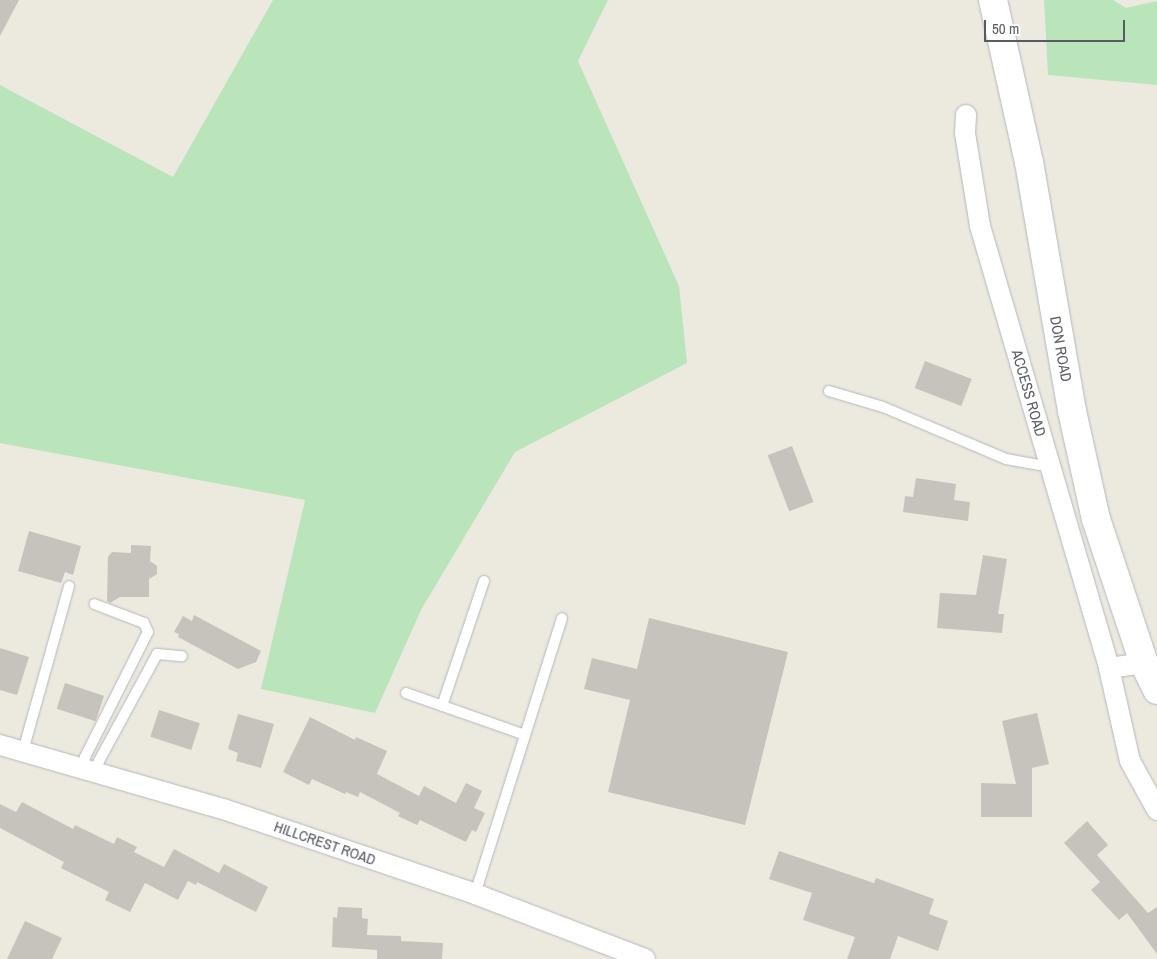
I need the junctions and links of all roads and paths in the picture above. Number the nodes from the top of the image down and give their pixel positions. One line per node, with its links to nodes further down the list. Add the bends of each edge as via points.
1 (994, 0): 10 (main road, DON ROAD, via 1029,162 1072,411 1096,519)
2 (966, 115): 4 (street, ACCESS ROAD, via 965,133 980,226)
3 (829, 391): 4 (lane, via 874,404 1006,459)
4 (1051, 466): 11 (street, ACCESS ROAD)
5 (484, 581): 14 (lane)
6 (69, 586): 17 (lane)
7 (94, 604): 18 (lane, via 144,623 148,632 85,756)
8 (562, 618): 15 (lane)
9 (182, 656): 18 (lane, via 157,654 99,761)
10 (1144, 663): 11 (street); 12 (main road, DON ROAD)
11 (1109, 668): 19 (street, ACCESS ROAD, via 1130,761)
12 (1157, 690)
13 (406, 693): 14 (lane)
14 (442, 706): 15 (lane)
15 (525, 735): 20 (lane)
16 (0, 745): 17 (street, HILLCREST ROAD)
17 (23, 751): 18 (street, HILLCREST ROAD)
18 (88, 770): 20 (street, HILLCREST ROAD, via 226,810)
19 (1157, 810)
20 (475, 894): 21 (street, HILLCREST ROAD)
21 (644, 959)

